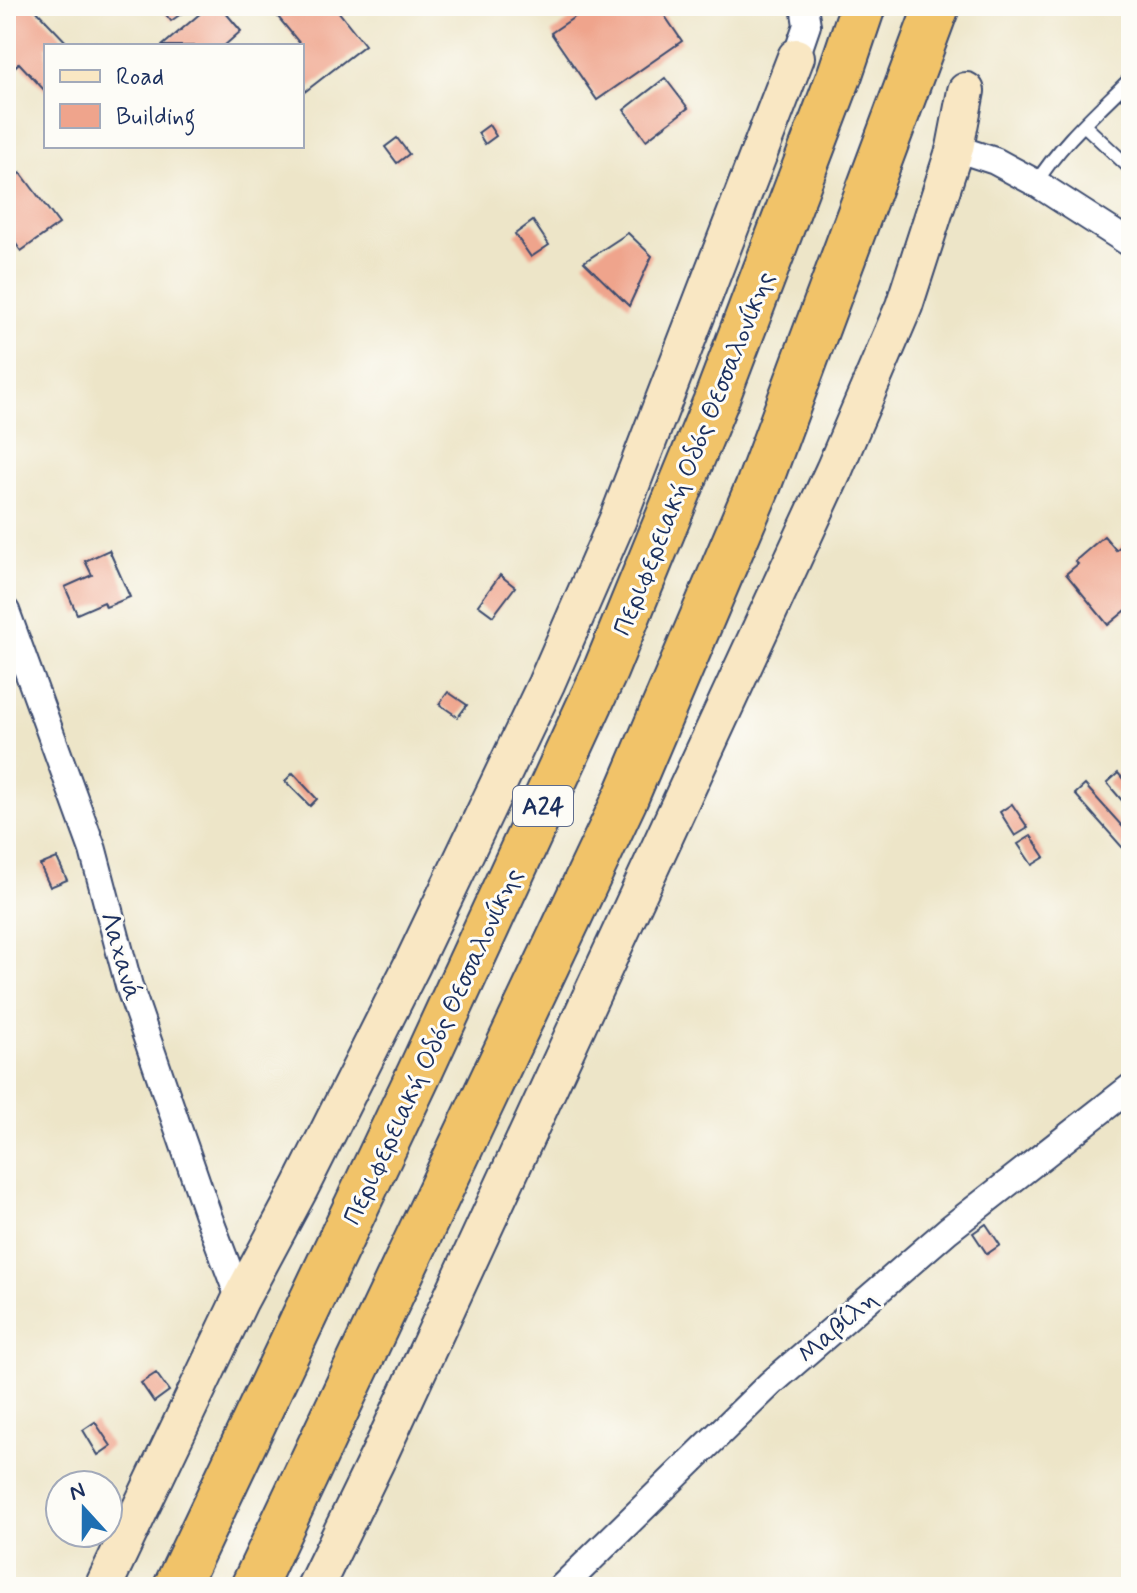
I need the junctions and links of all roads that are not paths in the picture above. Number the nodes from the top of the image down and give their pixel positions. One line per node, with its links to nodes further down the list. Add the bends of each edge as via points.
1 (804, 6): 4 (street, via 806,29)
2 (863, 6): 16 (highway, Περιφερειακή Οδός Θεσσαλονίκης / Α24, via 715,403 600,682)
3 (937, 6): 17 (highway, Α24, via 765,470 626,797)
4 (796, 57): 14 (street, via 618,519 546,684 412,965)
5 (1131, 78): 7 (lane)
6 (966, 91): 8 (street)
7 (1084, 125): 9 (lane); 10 (lane)
8 (955, 148): 10 (street); 18 (street, via 904,306 829,483)
9 (1131, 169)
10 (1036, 183): 11 (street)
11 (1131, 244)
12 (6, 611): 14 (street, Λαχανά, via 93,850 129,986)
13 (1131, 1087): 19 (street, Μαβίλη, via 948,1230 782,1374)
14 (240, 1300): 15 (street)
15 (103, 1587)
16 (176, 1587)
17 (253, 1587)
18 (315, 1587)
19 (562, 1587)

